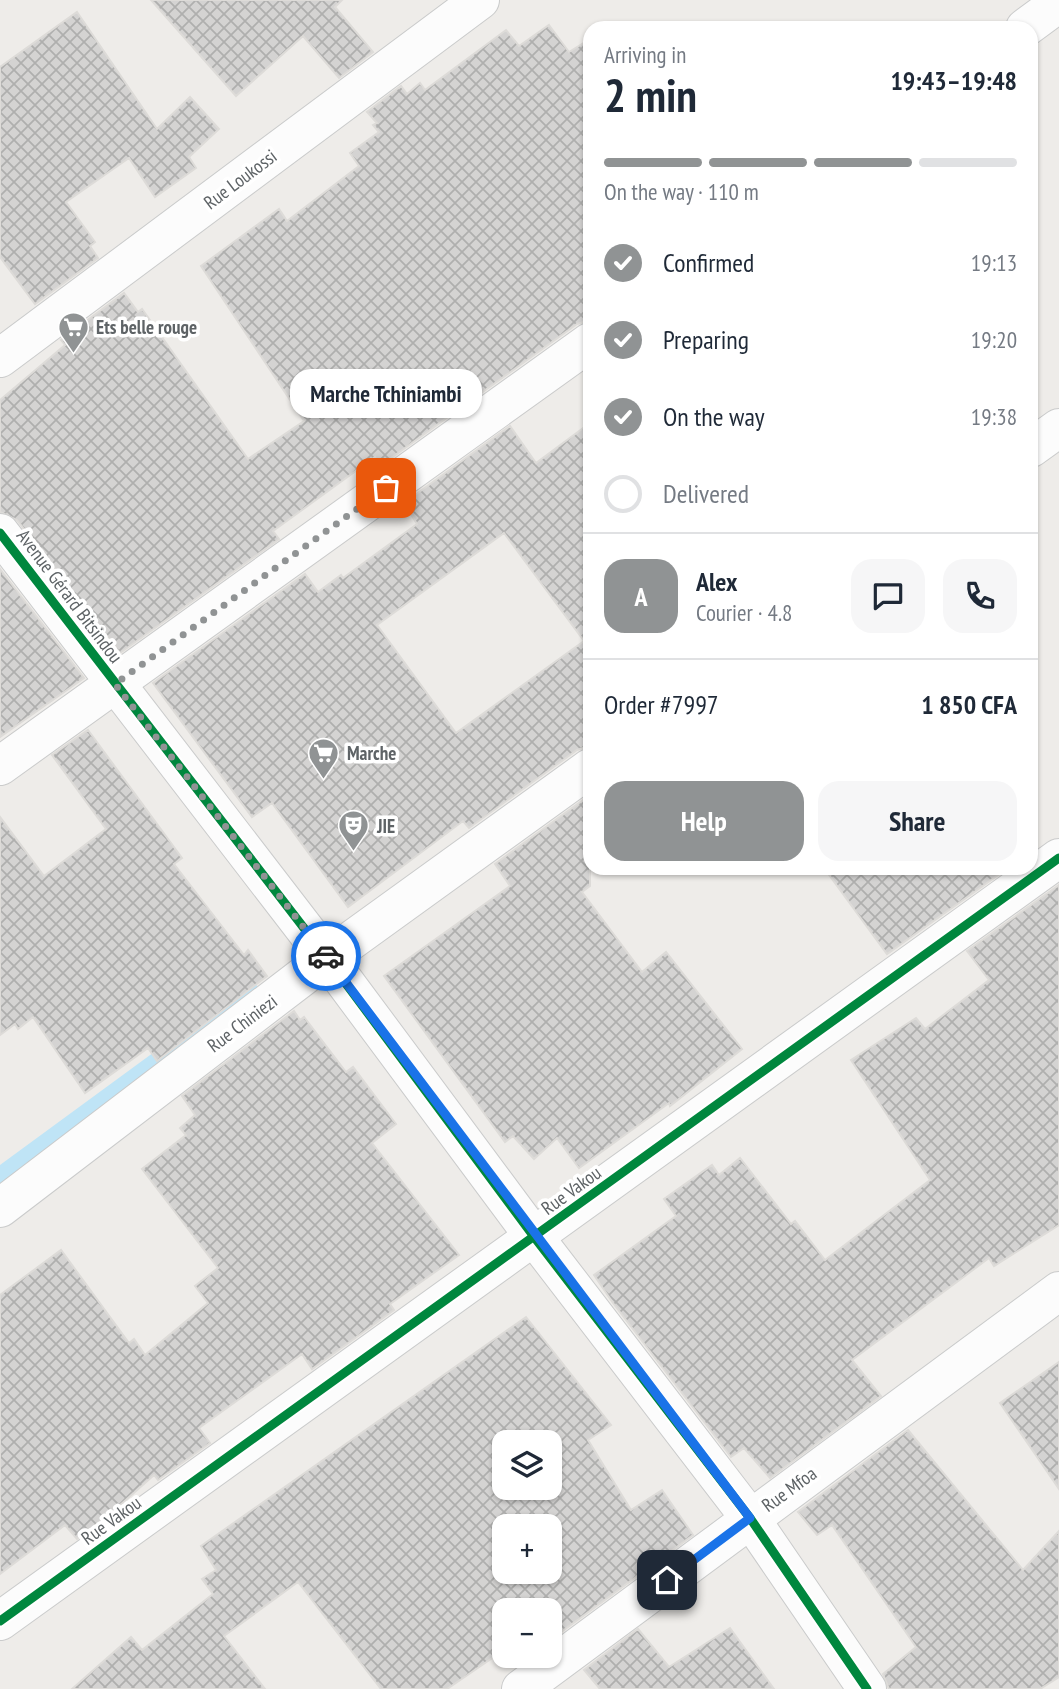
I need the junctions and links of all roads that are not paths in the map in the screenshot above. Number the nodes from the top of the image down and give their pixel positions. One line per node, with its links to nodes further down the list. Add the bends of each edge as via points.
1 (480, 0): 5 (street, Rue Loukossi)
2 (1059, 4): 3 (street)
3 (1035, 21)
4 (583, 347): 9 (street)
5 (0, 358)
6 (1059, 428): 7 (street)
7 (1038, 443)
8 (0, 533): 9 (street, Avenue Gérard Bitsindou)
9 (115, 684): 10 (street); 15 (street, Avenue Gérard Bitsindou)
10 (0, 766)
11 (583, 773): 15 (street, Rue Chiniezi)
12 (1059, 858): 13 (street, Rue Vakou)
13 (1038, 873)
14 (1036, 875): 17 (street, Rue Vakou)
15 (327, 958): 16 (street, Rue Chiniezi); 17 (street, Avenue Gérard Bitsindou)
16 (0, 1208)
17 (535, 1238): 19 (street, Avenue Gérard Bitsindou); 20 (street, Rue Vakou)
18 (1059, 1291): 19 (street, Rue Mfoa)
19 (750, 1518): 21 (street, Rue Mfoa); 22 (street, Avenue Gérard Bitsindou)
20 (0, 1621)
21 (521, 1689)
22 (867, 1689)

